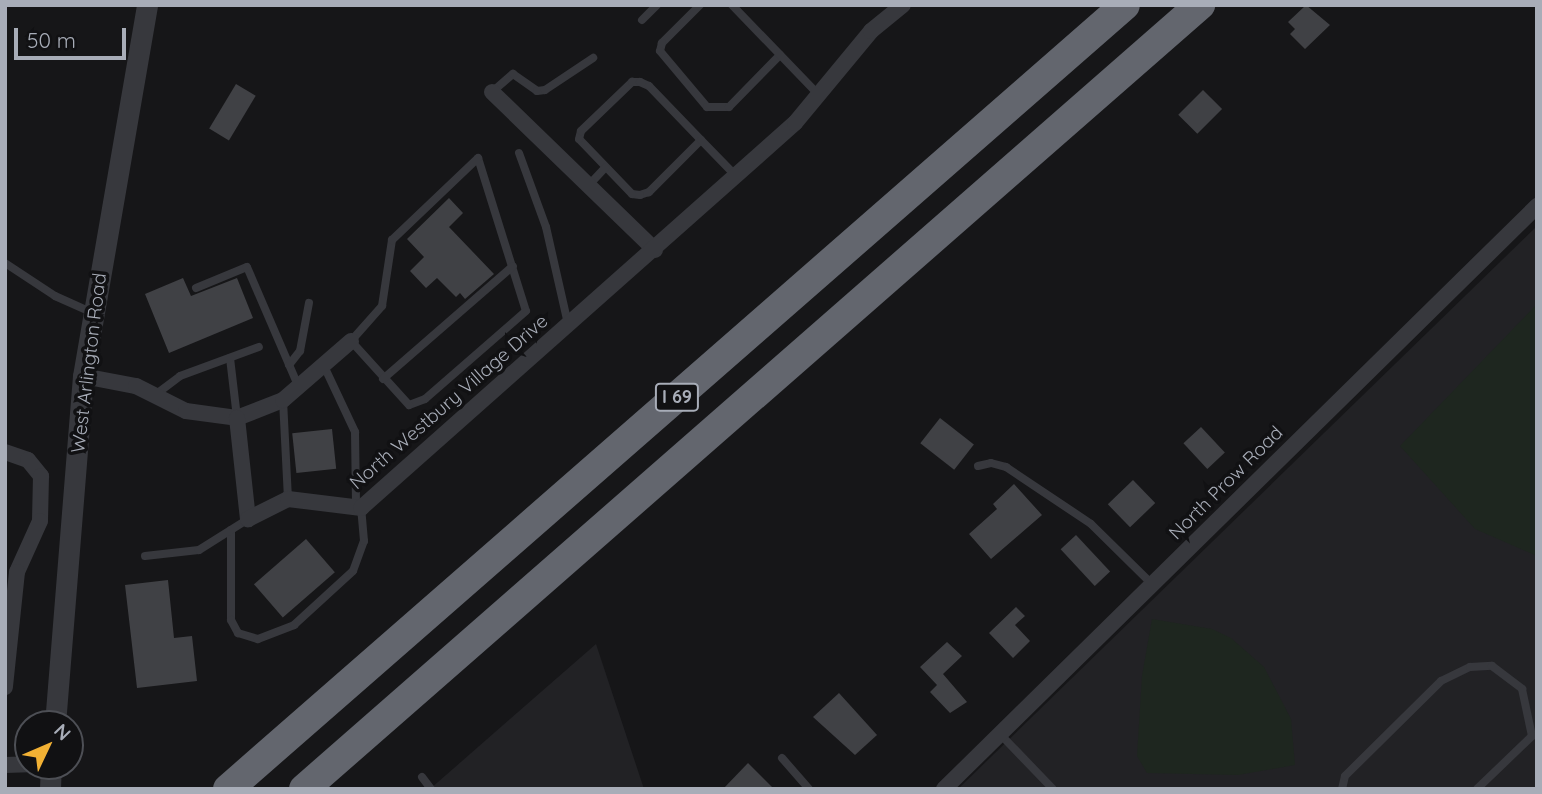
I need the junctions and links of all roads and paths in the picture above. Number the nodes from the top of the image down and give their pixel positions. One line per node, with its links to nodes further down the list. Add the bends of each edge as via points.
1 (147, 5): 24 (street, West Arlington Road)
2 (657, 5): 8 (lane)
3 (700, 5): 9 (lane, via 662,43 660,51 707,107 729,107)
4 (732, 5): 9 (lane)
5 (903, 5): 12 (street, North Westbury Village Drive, via 871,31)
6 (1125, 5): 50 (highway, I 69)
7 (1199, 5): 51 (highway, I 69)
8 (642, 20)
9 (780, 55): 12 (lane)
10 (593, 58): 11 (lane, via 545,90 537,91 513,74)
11 (492, 92): 17 (street)
12 (818, 94): 16 (street, North Westbury Village Drive, via 795,123)
13 (701, 140): 15 (lane, via 649,192 640,195 632,194); 15 (lane, via 649,86 632,82 580,131 586,149); 16 (lane)
14 (519, 153): 25 (lane, via 546,227)
15 (605, 168): 17 (lane)
16 (736, 176): 19 (street, North Westbury Village Drive)
17 (588, 186): 19 (street)
18 (1537, 206): 44 (street, North Prow Road)
19 (655, 250): 25 (street, North Westbury Village Drive)
20 (5, 263): 24 (lane, via 55,296)
21 (513, 266): 26 (lane, via 478,158 392,240 382,306); 32 (lane); 32 (lane, via 524,315 417,404 398,398)
22 (196, 288): 29 (lane, via 247,267)
23 (309, 303): 29 (lane, via 300,351)
24 (94, 313): 31 (street, West Arlington Road)
25 (568, 327): 40 (street, North Westbury Village Drive)
26 (351, 341): 30 (street); 32 (lane)
27 (259, 347): 28 (lane)
28 (230, 358): 34 (lane, via 180,376); 36 (lane)
29 (289, 365): 33 (lane)
30 (324, 366): 33 (street); 40 (lane, via 355,432)
31 (83, 376): 34 (street, via 122,382); 46 (street, West Arlington Road)
32 (383, 379)
33 (299, 388): 35 (street)
34 (155, 395): 36 (street, via 186,411)
35 (283, 400): 36 (street); 39 (lane)
36 (237, 418): 41 (street)
37 (5, 452): 45 (street, via 28,460 41,476 40,521 18,572)
38 (978, 466): 44 (lane, via 1006,467 1091,524)
39 (288, 499): 40 (street, North Westbury Village Drive); 41 (street)
40 (358, 508): 42 (lane, via 364,541 353,570 294,625 258,639 238,632 231,620)
41 (248, 519): 42 (lane)
42 (231, 530): 43 (lane, via 200,550)
43 (145, 556)
44 (1152, 584): 47 (street, North Prow Road)
45 (5, 687)
46 (56, 710)
47 (1000, 734): 54 (street, North Prow Road); 55 (lane)
48 (782, 758): 53 (lane)
49 (422, 777): 52 (lane)
50 (228, 789)
51 (304, 789)
52 (431, 789)
53 (809, 789)
54 (944, 789)
55 (1053, 789)
56 (1342, 789): 57 (lane, via 1345,776 1440,681 1470,667 1492,667 1522,689 1532,736)
57 (1477, 789)

